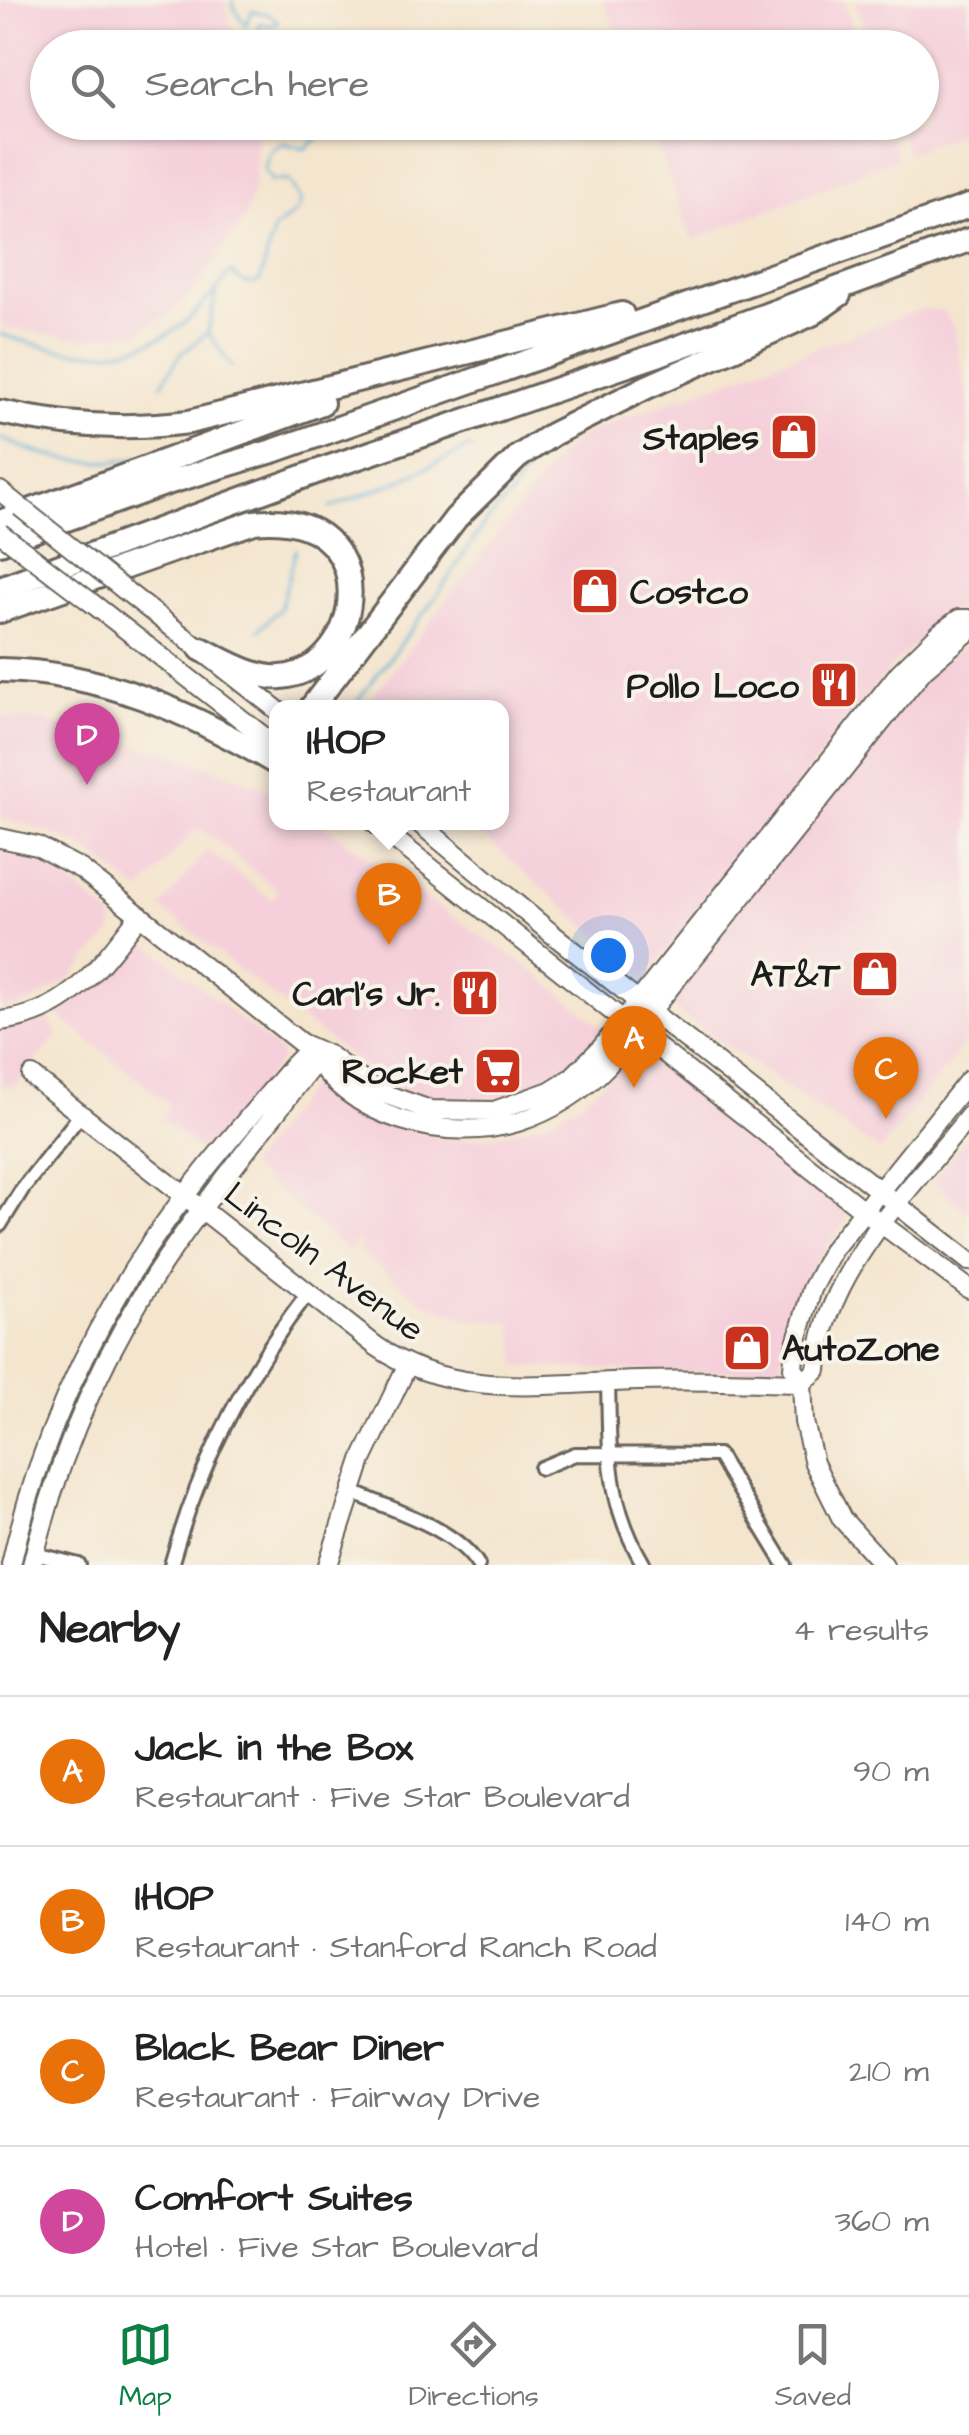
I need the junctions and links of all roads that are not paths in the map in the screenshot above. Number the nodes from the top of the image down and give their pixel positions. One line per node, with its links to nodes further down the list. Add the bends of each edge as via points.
1 (969, 206): 4 (highway)
2 (969, 240): 3 (highway)
3 (861, 278): 11 (highway); 17 (highway, via 812,314 647,386 518,457 456,518)
4 (714, 294): 5 (highway); 10 (highway)
5 (452, 356): 6 (highway, via 189,422 118,426); 8 (highway)
6 (0, 412)
7 (5, 495): 15 (street, bridge)
8 (0, 522)
9 (0, 533): 19 (street, bridge)
10 (0, 543)
11 (0, 588)
12 (0, 611): 15 (highway, via 254,522 281,519 329,540 344,562 349,610 340,636 319,660 294,675 270,677)
13 (969, 619): 25 (street, via 940,632 898,672)
14 (969, 630): 25 (street, via 924,670)
15 (200, 650): 18 (street)
16 (0, 670): 20 (highway, via 70,676 130,691)
17 (317, 700)
18 (269, 704)
19 (269, 741)
20 (269, 759)
21 (383, 830): 28 (street)
22 (428, 830): 26 (street)
23 (0, 838): 24 (street, via 68,861)
24 (140, 915): 27 (street, via 76,991 40,1012); 29 (street)
25 (717, 915): 26 (street)
26 (646, 1007): 28 (street); 38 (street)
27 (0, 1021)
28 (630, 1027): 32 (street); 37 (street, via 608,1065 580,1091); 42 (street)
29 (316, 1054): 33 (street, via 330,1056 376,1091); 35 (street, via 322,1070 351,1095); 39 (street, via 294,1064); 41 (street)
30 (32, 1076): 34 (street, Lincoln Avenue)
31 (969, 1080): 38 (street)
32 (550, 1091): 33 (street, via 494,1111); 37 (street)
33 (430, 1110): 35 (street)
34 (81, 1114): 39 (street, Lincoln Avenue); 43 (street)
35 (389, 1115): 37 (street, via 447,1130)
36 (969, 1116): 40 (street)
37 (518, 1122)
38 (879, 1191): 40 (street); 42 (street)
39 (186, 1197): 41 (street, Lincoln Avenue); 54 (street, via 120,1292 74,1377)
40 (898, 1206): 44 (street); 45 (street)
41 (203, 1210): 47 (street, Lincoln Avenue); 55 (street, via 138,1302 94,1386)
42 (862, 1210): 44 (street); 50 (street, via 821,1270 804,1310 793,1368)
43 (2, 1217)
44 (882, 1226): 46 (street); 50 (street, via 836,1292 817,1370)
45 (969, 1260)
46 (969, 1289)
47 (308, 1293): 48 (street, Lincoln Avenue); 57 (street, via 222,1428)
48 (408, 1366): 49 (street, Lincoln Avenue, via 478,1384); 53 (street)
49 (608, 1382): 50 (street, Lincoln Avenue); 51 (street)
50 (802, 1383): 62 (street, via 808,1441 822,1482 842,1519)
51 (610, 1453): 52 (street, via 576,1454); 60 (street, via 616,1506); 61 (street, via 718,1455)
52 (541, 1468)
53 (350, 1491): 58 (street); 59 (street, via 449,1536)
54 (8, 1553): 55 (street)
55 (34, 1560): 56 (street)
56 (79, 1565)
57 (171, 1565)
58 (328, 1565)
59 (478, 1565)
60 (644, 1565)
61 (785, 1565)
62 (884, 1565)

